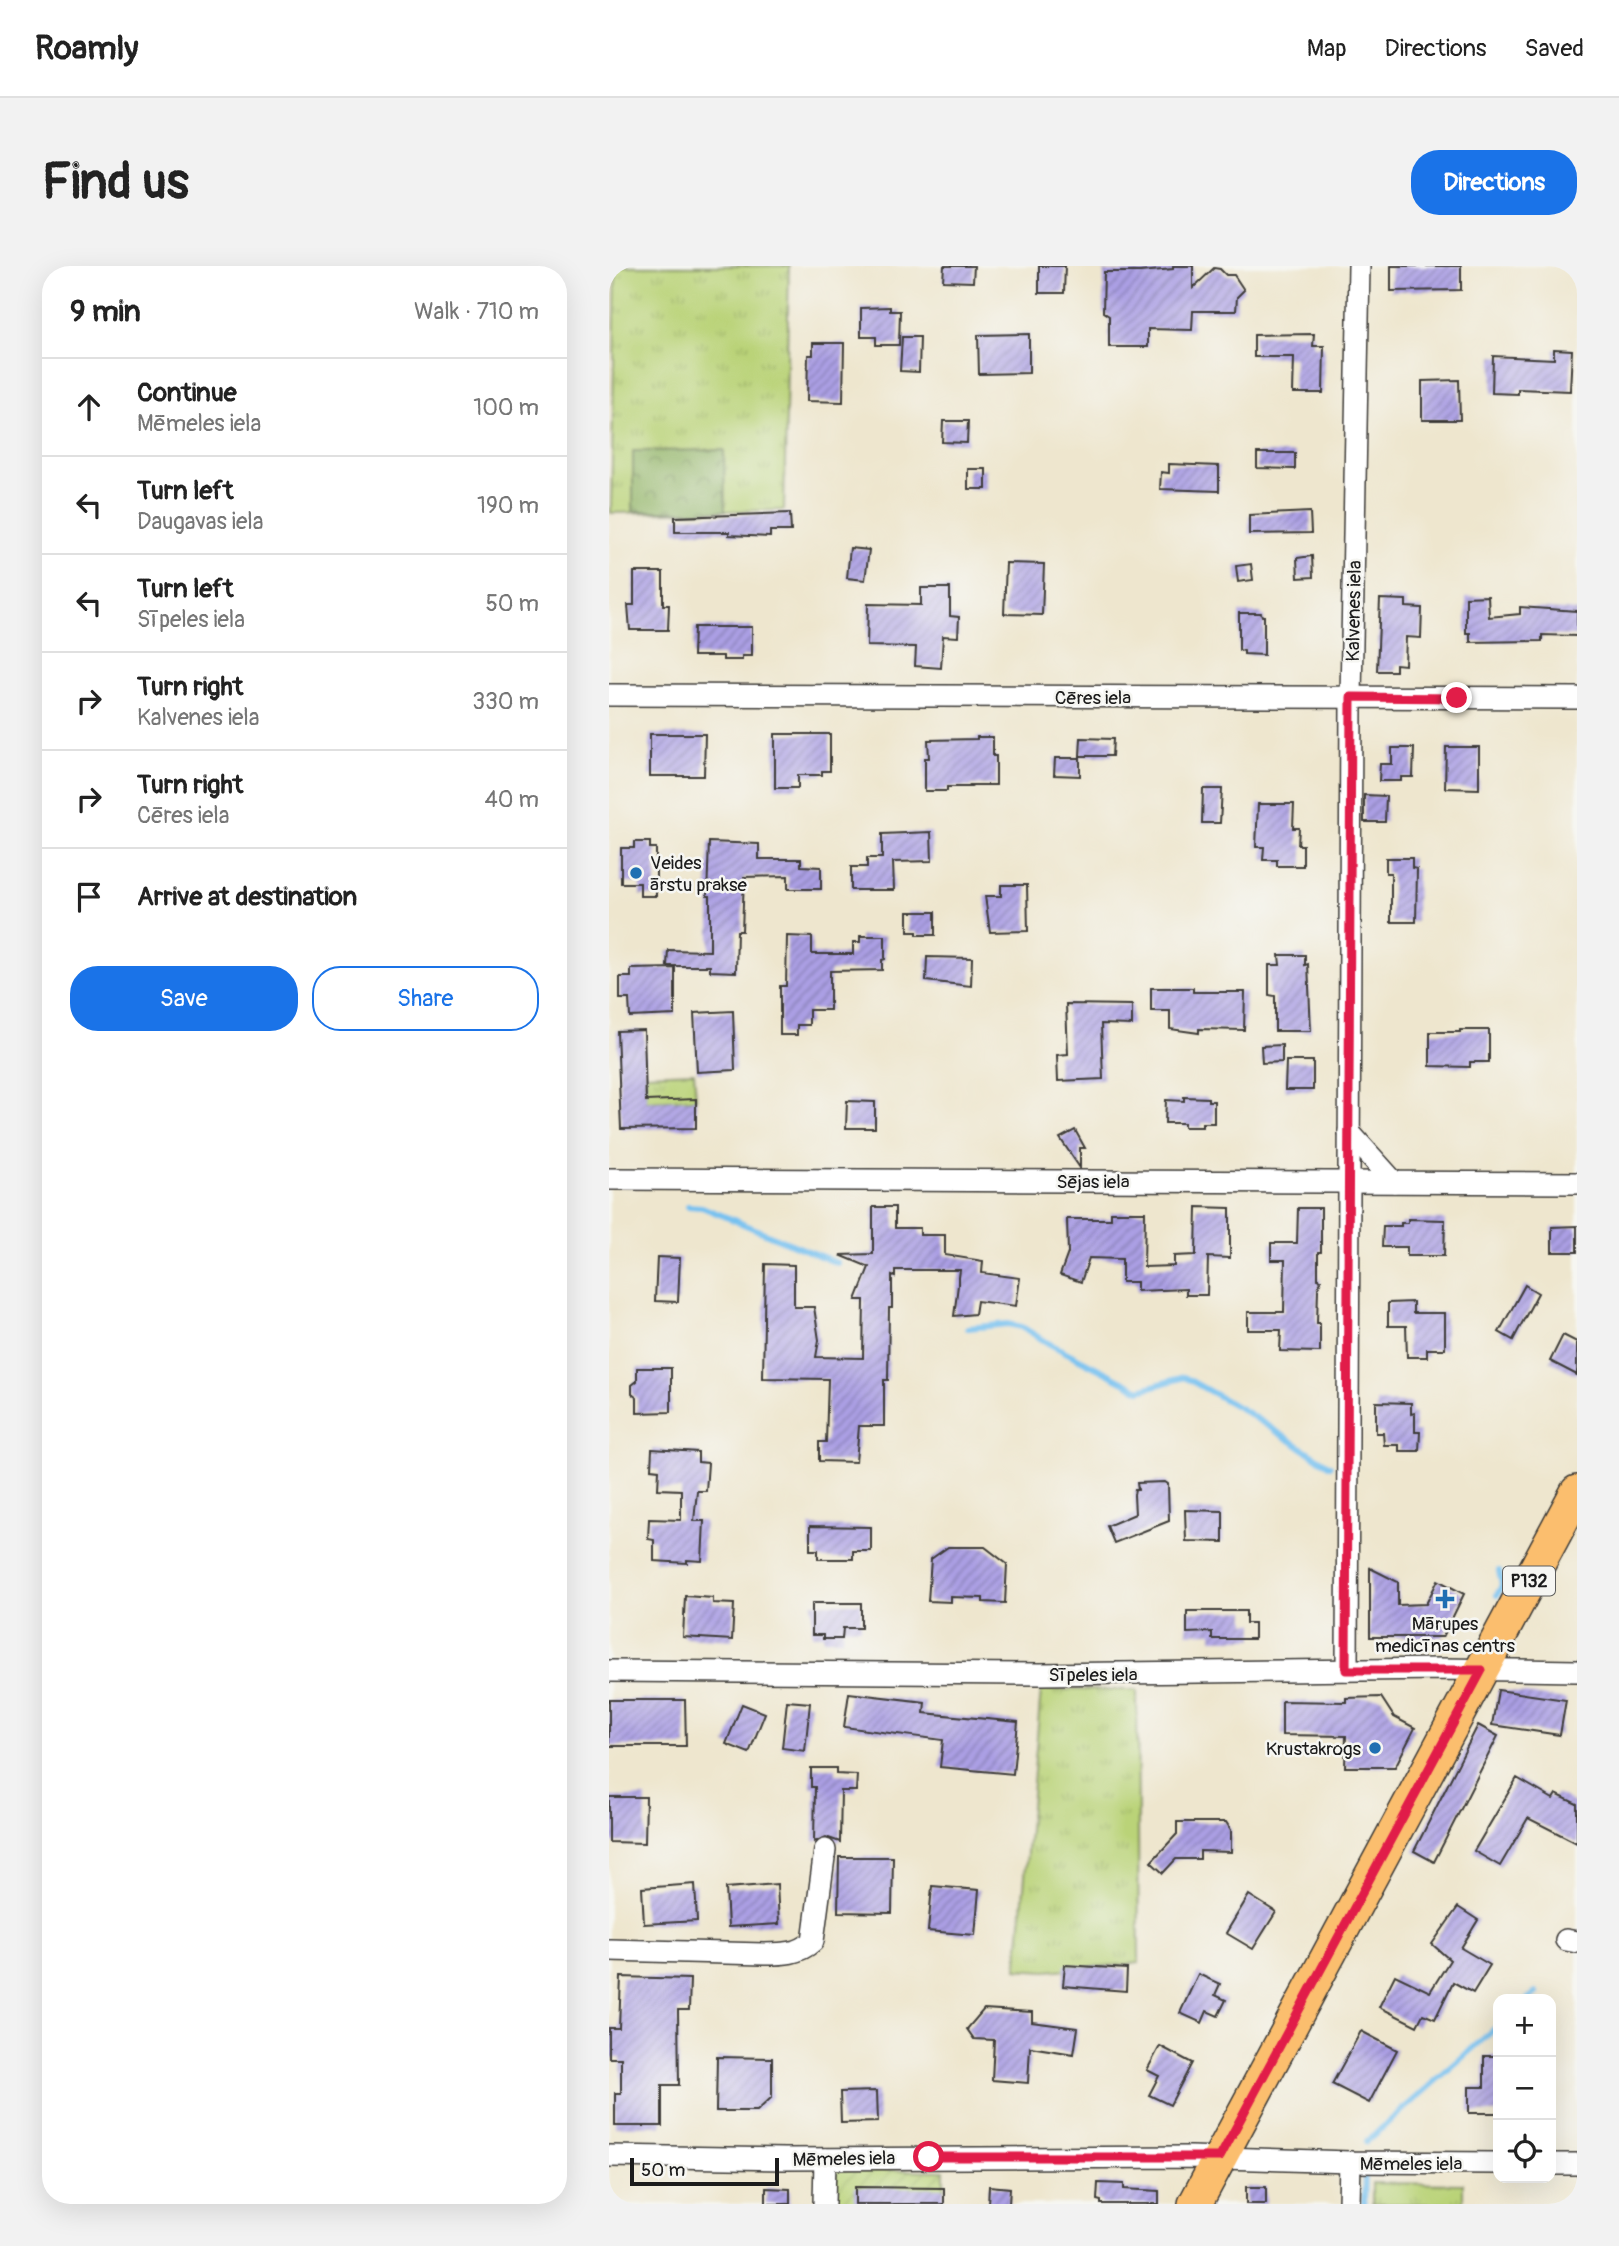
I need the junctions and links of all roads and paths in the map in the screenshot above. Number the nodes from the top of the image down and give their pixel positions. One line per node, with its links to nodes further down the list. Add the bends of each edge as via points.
1 (1359, 266): 3 (street, Kalvenes iela)
2 (609, 695): 3 (street, Cēres iela)
3 (1351, 697): 4 (street, Cēres iela); 5 (street, Kalvenes iela)
4 (1577, 698)
5 (1349, 1132): 7 (street, Kalvenes iela); 8 (street)
6 (609, 1179): 7 (street, Sējas iela)
7 (1349, 1182): 8 (street, Sējas iela); 11 (street, Kalvenes iela)
8 (1394, 1182): 9 (street, Sējas iela)
9 (1577, 1182)
10 (1577, 1492): 12 (main road, P132)
11 (1346, 1670): 12 (street, Sīpeles iela); 13 (street, Sīpeles iela, via 1053,1674)
12 (1482, 1670): 14 (street, Sīpeles iela); 18 (main road, P132)
13 (609, 1671)
14 (1577, 1671)
15 (825, 1850): 16 (street, via 813,1941 804,1949 764,1954)
16 (609, 1950)
17 (609, 2156): 19 (street, Mēmeles iela)
18 (1220, 2157): 19 (street, Mēmeles iela); 20 (street, Mēmeles iela); 25 (main road, P132)
19 (825, 2159): 24 (street)
20 (1350, 2162): 21 (street, Mēmeles iela); 26 (street)
21 (1493, 2163)
22 (1556, 2164): 23 (street)
23 (1577, 2164)
24 (824, 2204)
25 (1195, 2204)
26 (1349, 2204)

